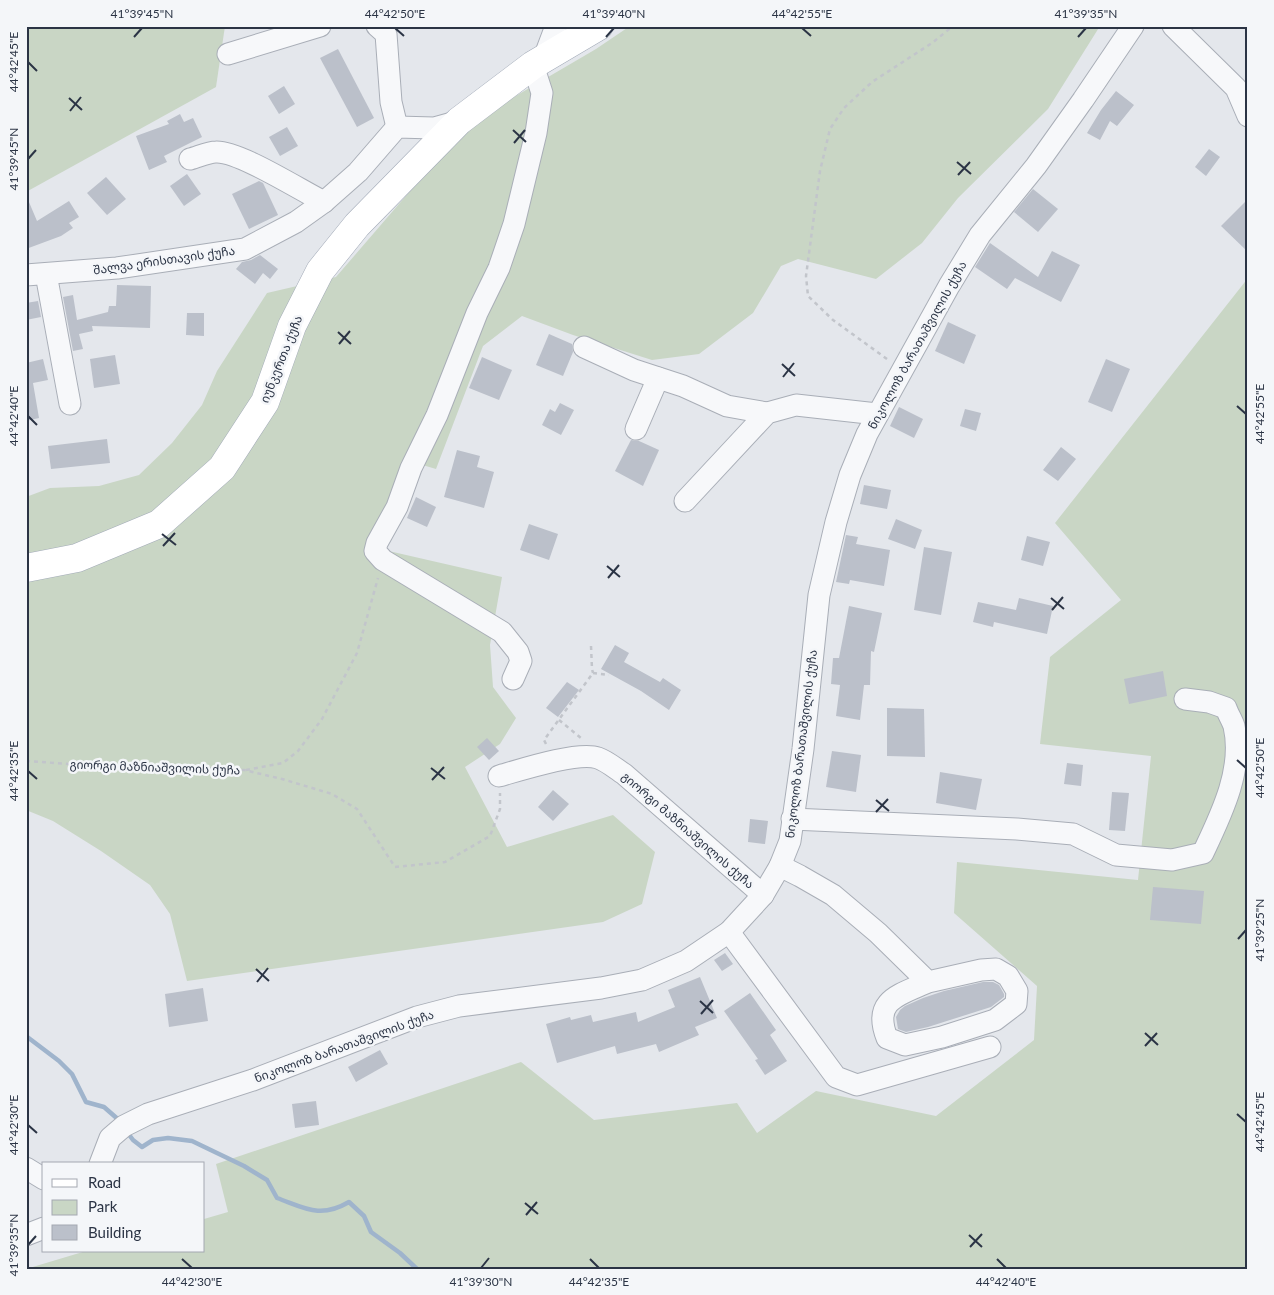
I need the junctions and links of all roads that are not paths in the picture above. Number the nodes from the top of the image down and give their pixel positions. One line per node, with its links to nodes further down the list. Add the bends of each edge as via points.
1 (320, 26): 7 (street)
2 (377, 26): 11 (street, via 386,34 391,102)
3 (556, 26): 8 (street)
4 (599, 26): 8 (main road, იუნკერთა ქუჩა)
5 (1133, 26): 19 (street, ნიკოლოზ ბარათაშვილის ქუჩა, via 1036,166 980,235)
6 (1173, 26): 9 (street, via 1236,88)
7 (228, 54)
8 (538, 61): 10 (main road, იუნკერთა ქუჩა); 23 (street, via 542,93 514,224 499,268 411,468 398,507 375,551 383,560 502,632 521,660)
9 (1248, 116)
10 (459, 121): 11 (street, via 434,128); 22 (main road, იუნკერთა ქუჩა, via 357,225 320,271 292,326 265,402 222,468 159,524 77,558)
11 (397, 127): 13 (street, შალვა ერისთავის ქუჩა, via 358,172)
12 (190, 159): 13 (street, via 216,152 235,156)
13 (324, 202): 14 (street, შალვა ერისთავის ქუჩა, via 296,222 246,249 117,268)
14 (36, 275): 17 (street, შალვა ერისთავის ქუჩა)
15 (584, 347): 16 (street)
16 (658, 378): 18 (street, via 727,406); 20 (street)
17 (70, 404)
18 (767, 413): 19 (street, via 796,405); 21 (street)
19 (877, 414): 26 (street, ნიკოლოზ ბარათაშვილის ქუჩა, via 850,475 820,594)
20 (636, 429)
21 (685, 501)
22 (26, 568)
23 (513, 679)
24 (1185, 699): 26 (street, via 1226,708 1234,725 1237,757 1223,812 1203,853 1172,860 1116,855 1073,834)
25 (499, 776): 28 (street, გიორგი მაზნიაშვილის ქუჩა, via 541,764 585,756 598,758 624,774)
26 (792, 819): 27 (street, ნიკოლოზ ბარათაშვილის ქუჩა, via 790,841)
27 (780, 866): 28 (street, ნიკოლოზ ბარათაშვილის ქუჩა); 30 (street, via 833,895)
28 (763, 895): 29 (street, ნიკოლოზ ბარათაშვილის ქუჩა)
29 (730, 932): 31 (street, via 836,1077 857,1086); 32 (street, ნიკოლოზ ბარათაშვილის ქუჩა, via 686,961 642,980 500,999 417,1017 253,1080 148,1114 124,1126 110,1138)
30 (928, 982): 30 (street, via 996,969 1008,976 1017,991 1016,1004 996,1020 942,1037 905,1045 887,1038 882,1025 884,1008 896,997)
31 (990, 1047)
32 (101, 1162)
33 (26, 1168): 34 (street)
34 (42, 1177)
35 (42, 1229): 36 (street)
36 (26, 1235)

